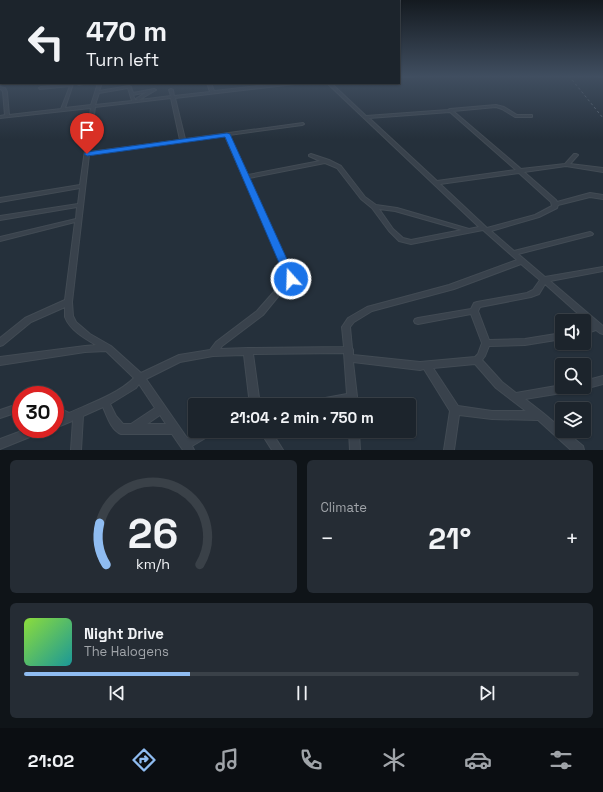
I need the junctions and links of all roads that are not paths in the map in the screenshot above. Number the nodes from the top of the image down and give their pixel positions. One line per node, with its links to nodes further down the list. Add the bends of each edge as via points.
1 (6, 97): 8 (street)
2 (68, 97): 12 (street)
3 (96, 97): 11 (street)
4 (132, 97): 9 (street)
5 (143, 97): 9 (street)
6 (173, 97): 9 (street); 11 (street); 20 (street)
7 (344, 97): 17 (street)
8 (6, 100): 10 (street); 14 (street)
9 (133, 100): 11 (street)
10 (0, 101)
11 (93, 106): 12 (street); 16 (street); 21 (street)
12 (63, 109): 14 (street)
13 (449, 111): 15 (street, via 496,106 516,116); 17 (street); 27 (street)
14 (7, 115): 16 (street)
15 (531, 116)
16 (0, 117)
17 (366, 118): 29 (street)
18 (302, 124): 19 (street)
19 (227, 134): 20 (street); 28 (street)
20 (183, 141): 21 (street)
21 (87, 154): 30 (street)
22 (311, 155): 24 (street)
23 (576, 155): 25 (street)
24 (327, 161): 28 (street); 35 (street, via 339,166 363,198)
25 (566, 166): 26 (street); 27 (street)
26 (603, 170)
27 (520, 171): 29 (street); 33 (street)
28 (246, 177): 57 (street, via 291,279 260,313 219,344)
29 (435, 183): 38 (street)
30 (83, 186): 32 (street); 34 (street)
31 (603, 197): 33 (street, via 590,195)
32 (0, 200)
33 (556, 204): 38 (street, via 538,216)
34 (80, 205): 36 (street); 37 (street)
35 (374, 207): 39 (street, via 395,209); 39 (street, via 391,230 404,241 411,242)
36 (0, 218)
37 (78, 220): 41 (street); 46 (street)
38 (485, 229): 39 (street); 42 (street)
39 (468, 231)
40 (590, 234): 42 (street)
41 (0, 239)
42 (513, 253): 43 (street)
43 (522, 261): 45 (street); 58 (street, via 451,287 382,305 359,314 346,327)
44 (603, 269): 45 (street)
45 (544, 280): 47 (street, via 536,292 477,305); 49 (street)
46 (68, 302): 51 (street, via 69,316 73,324); 52 (street, via 28,320)
47 (474, 311): 48 (street); 53 (street)
48 (418, 321)
49 (600, 328)
50 (555, 337): 53 (street, via 526,342)
51 (92, 339): 54 (street); 55 (street)
52 (0, 343)
53 (486, 343): 59 (street)
54 (108, 348): 55 (street); 62 (street)
55 (85, 349): 60 (street)
56 (248, 351): 57 (street); 58 (street); 67 (street)
57 (213, 353): 62 (street, via 179,359)
58 (349, 354): 61 (street); 68 (street)
59 (477, 360): 61 (street); 66 (street, via 499,386)
60 (0, 361)
61 (427, 366): 72 (street)
62 (140, 378): 69 (street); 71 (street)
63 (603, 380): 64 (street)
64 (591, 383)
65 (555, 390): 66 (street)
66 (515, 397): 76 (street)
67 (254, 398)
68 (353, 398)
69 (106, 402): 73 (street); 79 (street, via 122,429)
70 (12, 410): 74 (street)
71 (161, 410): 79 (street); 80 (street)
72 (455, 410): 76 (street, via 492,415); 90 (street)
73 (78, 413): 77 (street); 87 (street)
74 (0, 414)
75 (64, 415): 77 (street)
76 (540, 416): 91 (street)
77 (69, 418): 78 (street)
78 (64, 420)
79 (134, 428): 80 (street)
80 (175, 429): 86 (street)
81 (16, 438): 85 (street)
82 (199, 438): 86 (street)
83 (270, 438): 88 (street)
84 (354, 438): 89 (street)
85 (0, 444)
86 (187, 447)
87 (76, 450)
88 (278, 450)
89 (355, 450)
90 (449, 450)
91 (579, 450)

